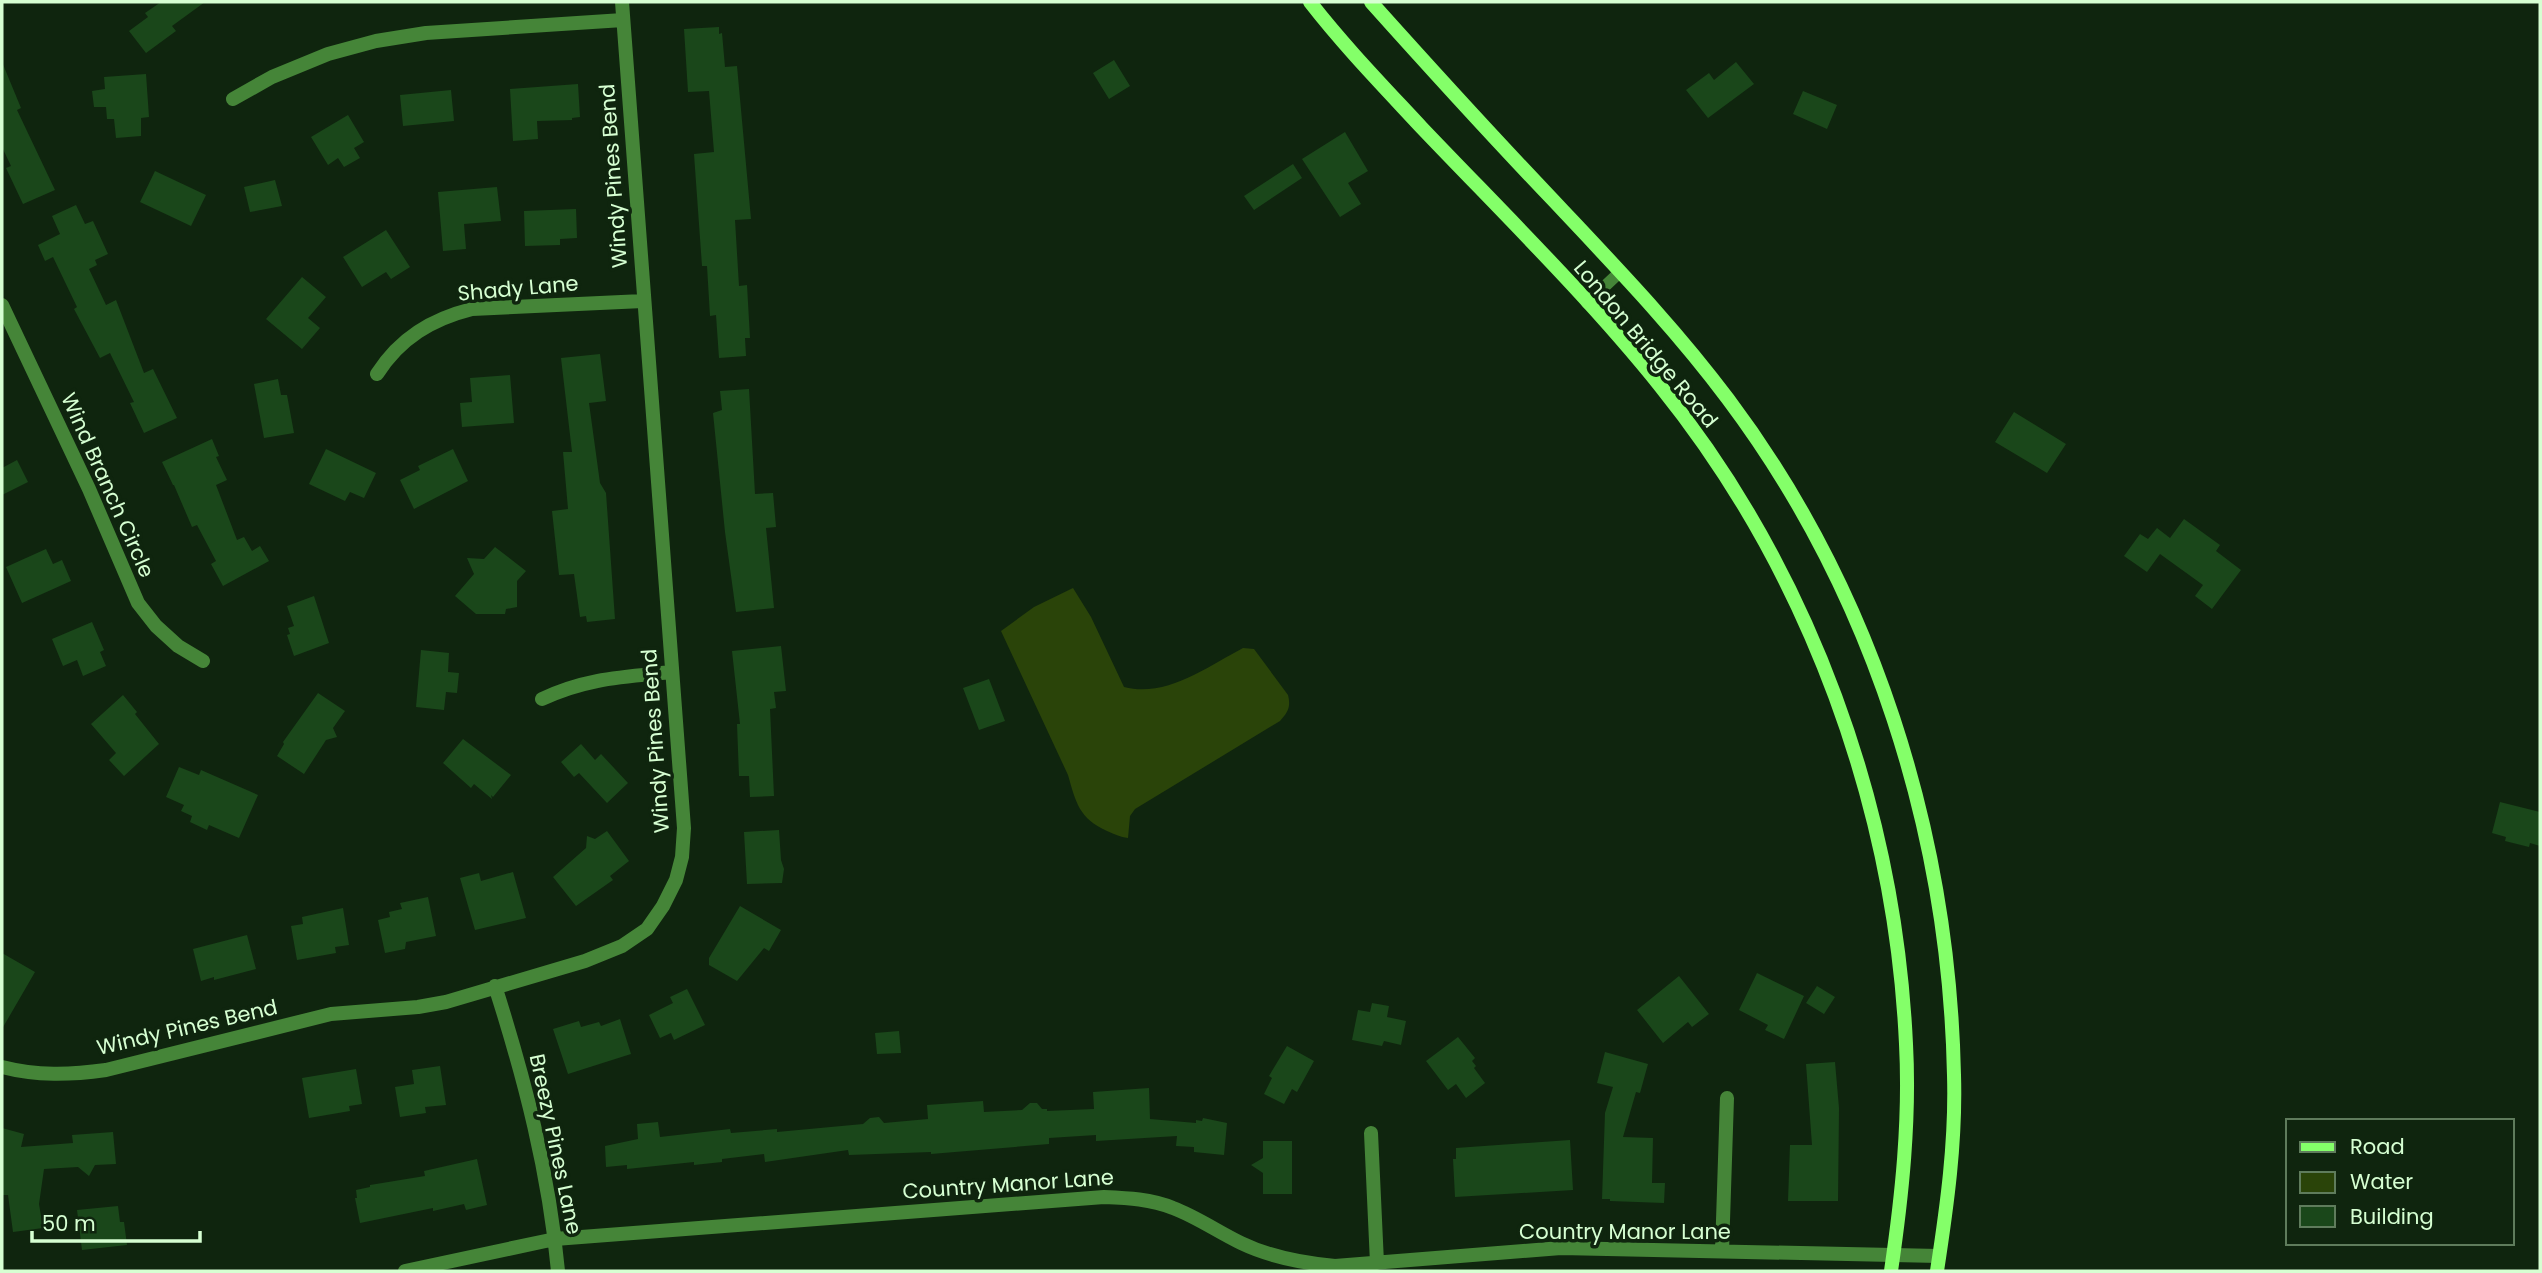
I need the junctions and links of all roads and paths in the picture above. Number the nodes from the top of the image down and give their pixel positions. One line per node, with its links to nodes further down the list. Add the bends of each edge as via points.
1 (622, 2): 4 (street, Windy Pines Bend)
2 (1310, 2): 8 (main road, London Bridge Road, via 1360,62)
3 (1371, 2): 6 (main road, London Bridge Road)
4 (623, 20): 5 (street, via 426,33 376,41 328,54); 7 (street, Windy Pines Bend)
5 (233, 99)
6 (1620, 272): 8 (lane); 22 (main road, London Bridge Road, via 1730,400 1778,471 1845,594 1889,705 1928,843 1952,1022 1951,1163)
7 (643, 301): 10 (street, Shady Lane, via 472,309 446,316 401,344); 12 (street, Windy Pines Bend)
8 (1587, 303): 20 (main road, London Bridge Road, via 1662,388 1749,514 1780,569 1850,740 1888,882 1901,972 1906,1123)
9 (2, 305): 11 (street, Wind Branch Circle, via 138,603 163,633)
10 (377, 374)
11 (203, 661)
12 (672, 672): 13 (street, via 591,681); 14 (street, Windy Pines Bend, via 684,828 676,880 663,906 647,929 622,946)
13 (542, 699)
14 (495, 986): 15 (street, Windy Pines Bend, via 418,1007 331,1014 106,1070 36,1074); 18 (street, Breezy Pines Lane, via 533,1116)
15 (2, 1067)
16 (1727, 1098): 19 (street)
17 (1371, 1133): 21 (street)
18 (555, 1239): 21 (street, Country Manor Lane, via 1104,1196 1172,1207 1273,1255 1335,1266); 23 (street, Country Manor Lane); 24 (street, Breezy Pines Lane)
19 (1722, 1251): 20 (street, Country Manor Lane); 21 (street, Country Manor Lane, via 1561,1248)
20 (1893, 1255): 22 (street, Country Manor Lane); 25 (main road, London Bridge Road)
21 (1377, 1262)
22 (1938, 1264)
23 (405, 1271)
24 (558, 1271)
25 (1891, 1271)

